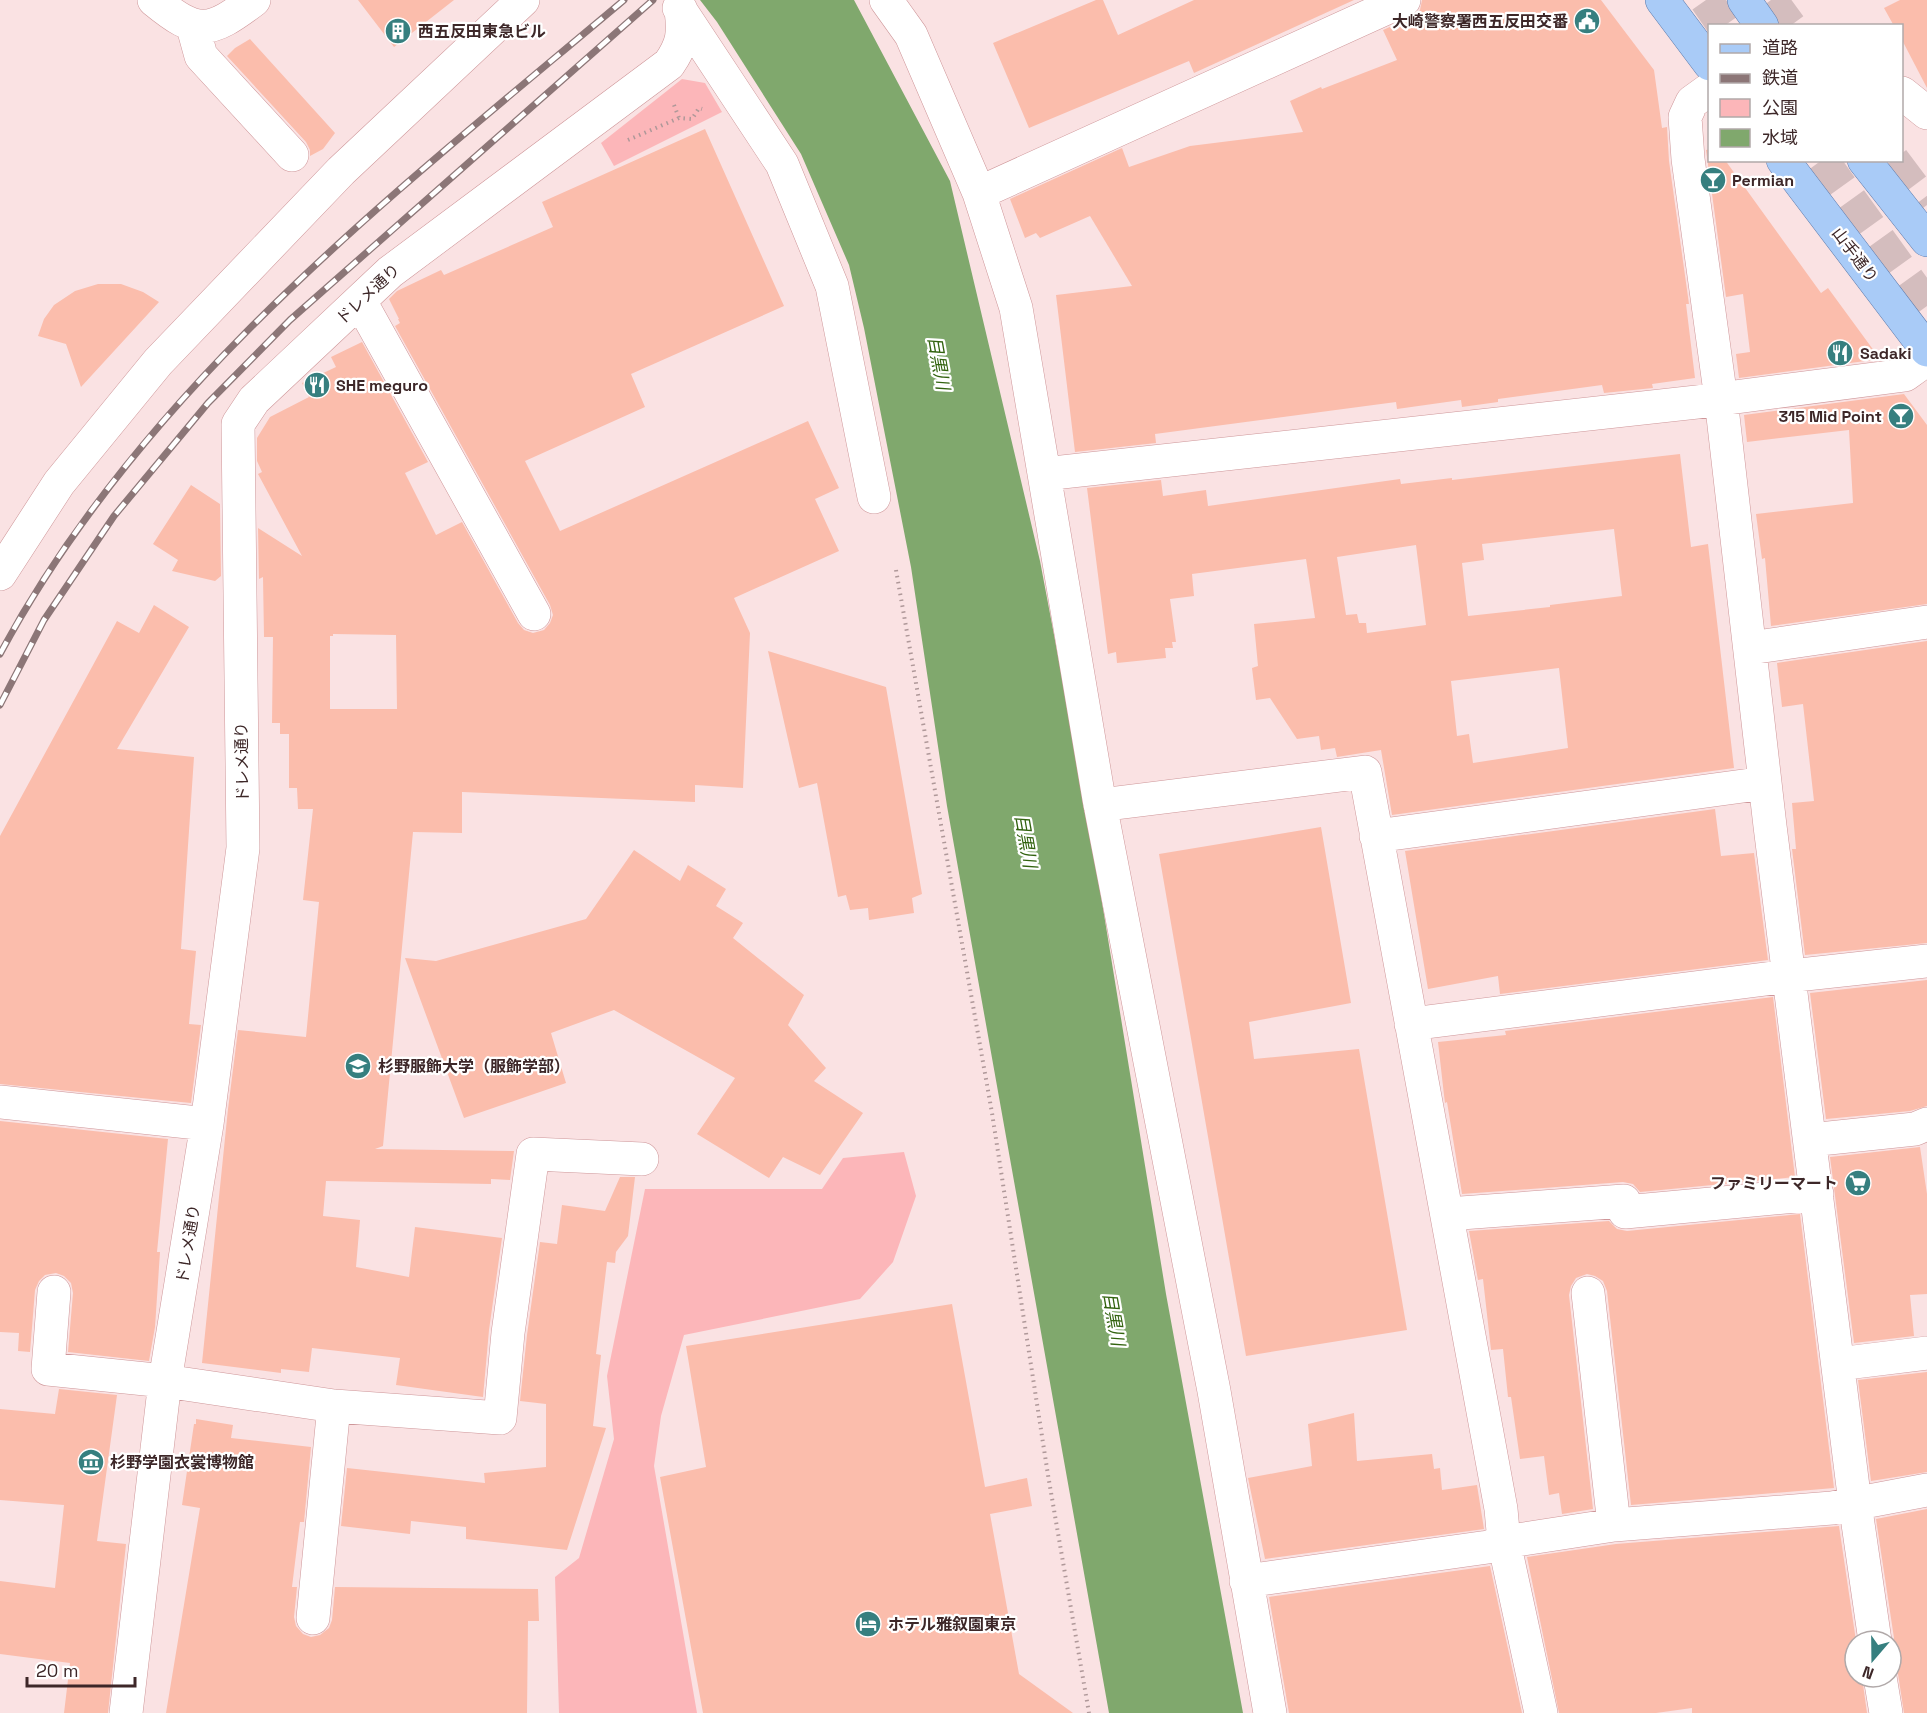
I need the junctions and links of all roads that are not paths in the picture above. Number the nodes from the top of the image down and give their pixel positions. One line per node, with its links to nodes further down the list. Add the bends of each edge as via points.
1 (154, 0): 10 (street)
2 (254, 0): 10 (street, via 213,26)
3 (523, 0): 24 (street, via 341,171 158,362 59,483)
4 (886, 0): 16 (street, via 911,35)
5 (1404, 0): 16 (street)
6 (1662, 0): 11 (main road)
7 (1744, 0): 9 (main road)
8 (677, 5): 18 (street, ドレメ通り, via 683,30 679,50 669,64 390,272); 23 (street, via 782,164 832,286)
9 (1761, 24)
10 (193, 27): 13 (street, via 201,56)
11 (1708, 61)
12 (1708, 90): 21 (street, via 1692,102 1685,117)
13 (292, 155)
14 (1785, 162): 19 (main road, 山手通り)
15 (1866, 162): 17 (main road)
16 (979, 193): 22 (street, via 1016,308)
17 (1927, 240)
18 (360, 301): 25 (street); 35 (street, ドレメ通り, via 254,400 238,424 243,848)
19 (1927, 350)
20 (1927, 359): 21 (street, via 1905,375)
21 (1721, 399): 22 (street); 27 (street)
22 (1044, 474): 29 (street)
23 (874, 497)
24 (0, 574)
25 (534, 614)
26 (1927, 622): 27 (street)
27 (1750, 648): 28 (street)
28 (1765, 783): 30 (street); 32 (street)
29 (1100, 805): 30 (street, via 1365,772); 51 (street, via 1214,1391)
30 (1376, 836): 33 (street)
31 (1927, 961): 32 (street)
32 (1789, 976): 33 (street); 37 (street)
33 (1411, 1024): 40 (street)
34 (0, 1102): 35 (street)
35 (207, 1124): 45 (street, ドレメ通り)
36 (1927, 1125): 37 (street)
37 (1810, 1140): 39 (street)
38 (642, 1160): 46 (street, via 533,1154 500,1419)
39 (1816, 1194): 40 (street, via 1625,1212 1624,1201); 44 (street)
40 (1447, 1214): 50 (street)
41 (54, 1292): 45 (street, via 48,1369)
42 (1588, 1293): 49 (street)
43 (1927, 1353): 44 (street)
44 (1838, 1364): 48 (street)
45 (165, 1381): 46 (street); 55 (street, ドレメ通り)
46 (334, 1406): 52 (street)
47 (1927, 1490): 48 (street)
48 (1855, 1503): 49 (street, via 1803,1511); 53 (street)
49 (1614, 1525): 50 (street)
50 (1504, 1542): 51 (street); 57 (street)
51 (1246, 1581): 56 (street)
52 (313, 1618)
53 (1873, 1629)
54 (1883, 1689): 58 (street)
55 (126, 1713)
56 (1270, 1713)
57 (1541, 1713)
58 (1886, 1713)

